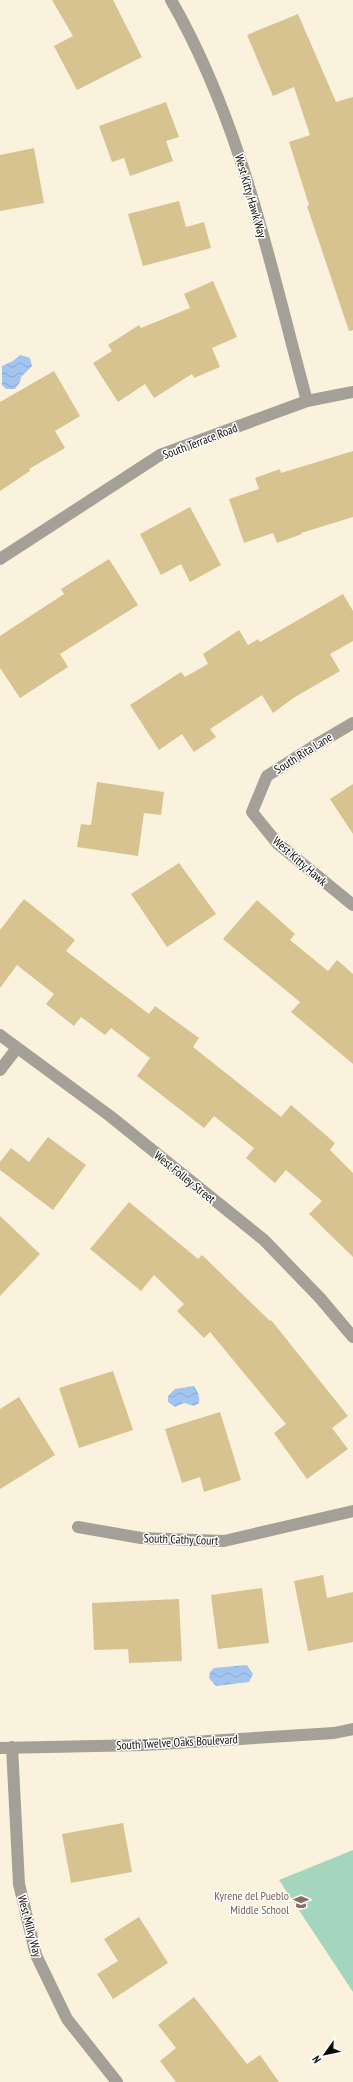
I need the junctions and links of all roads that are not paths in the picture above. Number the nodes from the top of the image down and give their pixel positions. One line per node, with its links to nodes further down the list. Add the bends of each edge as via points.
1 (171, 0): 3 (street, West Kitty Hawk Way, via 190,34 218,96 240,154)
2 (353, 392): 3 (street, South Terrace Road)
3 (307, 401): 4 (street, South Terrace Road, via 160,455)
4 (0, 559)
5 (353, 724): 6 (street, South Rita Lane, via 267,776)
6 (252, 812): 7 (street, West Kitty Hawk, via 276,843)
7 (353, 905)
8 (0, 1035): 9 (street, West Folley Street)
9 (17, 1048): 10 (street); 11 (street, West Folley Street, via 110,1116 264,1240 320,1298)
10 (0, 1070)
11 (353, 1337)
12 (353, 1511): 13 (street, South Cathy Court, via 224,1541 141,1538)
13 (78, 1527)
14 (353, 1729): 15 (street, South Twelve Oaks Boulevard, via 144,1745)
15 (12, 1747): 16 (street, South Twelve Oaks Boulevard); 17 (street, West Milky Way, via 19,1884 36,1955 67,2019)
16 (0, 1748)
17 (117, 2082)

